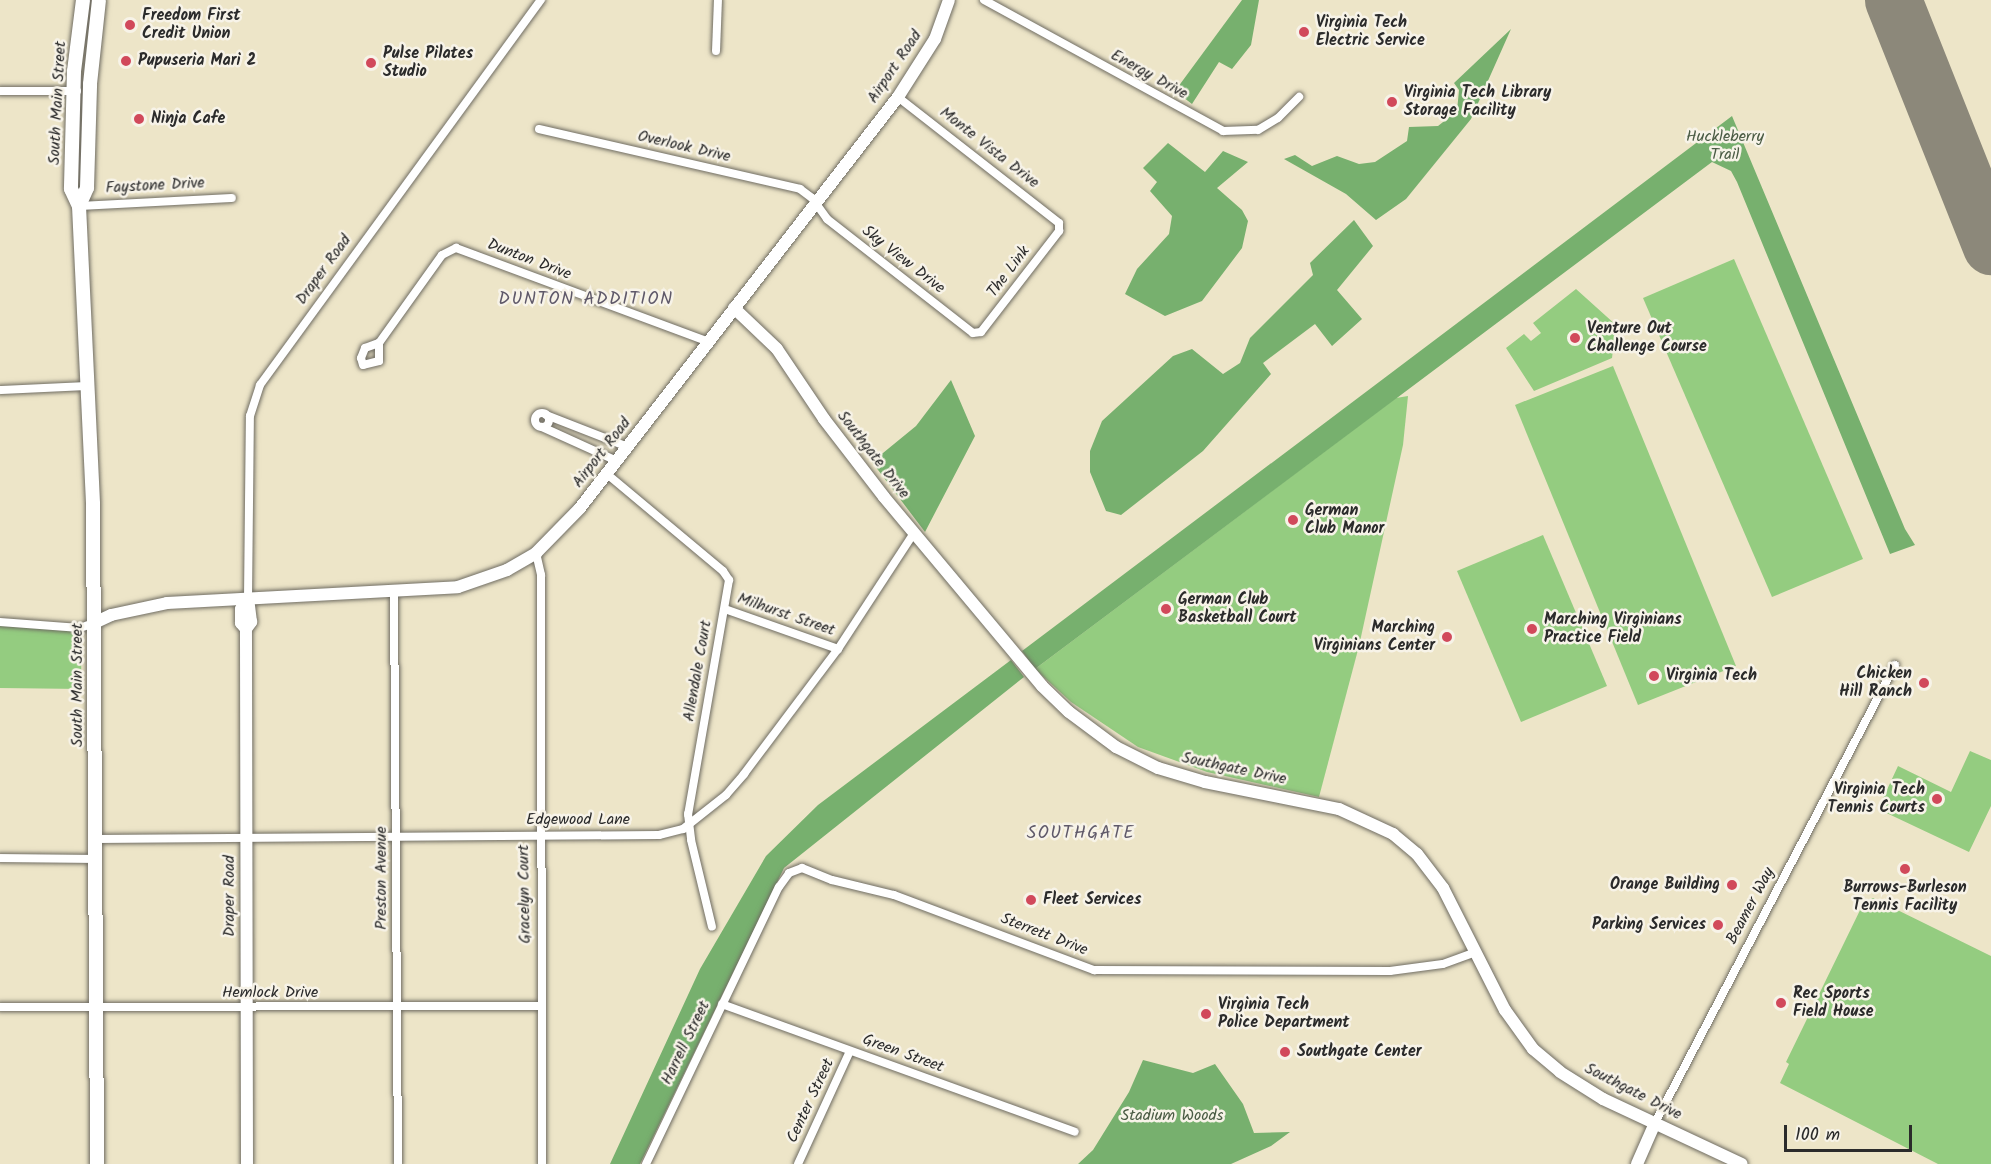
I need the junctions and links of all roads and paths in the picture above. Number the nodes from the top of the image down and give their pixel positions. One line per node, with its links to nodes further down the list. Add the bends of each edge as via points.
1 (83, 0): 8 (main road, South Main Street)
2 (99, 0): 10 (main road, South Main Street)
3 (541, 0): 30 (street, Draper Road, via 260,385 250,416)
4 (718, 0): 7 (street)
5 (949, 0): 11 (street, Airport Road, via 935,39)
6 (984, 0): 12 (street, Energy Drive, via 1223,131 1258,130)
7 (716, 51)
8 (73, 91): 9 (street); 10 (street); 16 (main road, South Main Street, via 71,189)
9 (0, 92)
10 (89, 92): 16 (main road, South Main Street, via 87,188)
11 (898, 97): 15 (street, Airport Road); 17 (street, Monte Vista Drive)
12 (1299, 97)
13 (539, 129): 15 (street, Overlook Drive, via 800,189)
14 (232, 198): 16 (street, Faystone Drive)
15 (816, 203): 18 (street, Airport Road); 19 (street, Sky View Drive, via 826,219)
16 (79, 206): 22 (main road, South Main Street)
17 (1060, 226): 19 (street, The Link)
18 (734, 308): 20 (street, Airport Road); 27 (street, Southgate Drive, via 777,349 836,435)
19 (977, 334)
20 (709, 342): 21 (street, Dunton Drive, via 456,249 442,255); 24 (street, Airport Road)
21 (379, 343)
22 (88, 386): 23 (street); 33 (main road, South Main Street)
23 (0, 390)
24 (628, 447): 25 (street, Airport Road); 25 (street, via 546,415 535,418 542,427)
25 (617, 461): 26 (street, Airport Road)
26 (608, 474): 28 (street, Airport Road, via 562,529); 31 (street, Allendale Court, via 723,571 729,586)
27 (914, 534): 34 (street, Edgewood Lane); 45 (street, Southgate Drive, via 1042,686 1116,747 1179,775 1319,804 1375,823 1412,849 1443,888)
28 (536, 553): 29 (street, Airport Road, via 507,570 470,584); 38 (street, Gracelyn Court, via 541,575)
29 (394, 592): 30 (street, Airport Road); 37 (street, Preston Avenue)
30 (248, 598): 33 (street, Airport Road, via 167,603 111,615); 39 (street, Draper Road, via 240,609 241,623 246,628)
31 (725, 609): 34 (street, Milhurst Street); 36 (street, Allendale Court)
32 (0, 622): 33 (street, via 80,628)
33 (94, 623): 40 (main road, South Main Street)
34 (838, 648): 36 (street, Edgewood Lane, via 744,774)
35 (1895, 665): 53 (street, Beamer Way)
36 (688, 826): 38 (street, Edgewood Lane, via 659,835); 43 (street, Allendale Court)
37 (396, 836): 38 (street, Edgewood Lane); 39 (street, Edgewood Lane); 51 (street, Preston Avenue)
38 (540, 836): 47 (street, Gracelyn Court)
39 (247, 837): 40 (street, Edgewood Lane); 50 (street, Draper Road)
40 (95, 838): 42 (main road, South Main Street)
41 (0, 858): 42 (street)
42 (95, 859): 49 (main road, South Main Street)
43 (712, 927)
44 (755, 936): 45 (street, Sterrett Drive, via 779,886 789,873 802,868 832,880 894,895 1094,970 1390,971 1443,964); 46 (street, Harrell Street)
45 (1476, 952): 53 (street, Southgate Drive, via 1505,1010 1533,1049 1574,1081)
46 (722, 1004): 52 (street, Green Street); 59 (street, Harrell Street)
47 (541, 1006): 51 (street, Hemlock Drive); 58 (street, Gracelyn Court)
48 (0, 1007): 49 (street, Hemlock Drive)
49 (96, 1008): 50 (street, Hemlock Drive); 55 (main road, South Main Street)
50 (246, 1008): 51 (street, Hemlock Drive); 56 (street, Draper Road)
51 (398, 1008): 57 (street, Preston Avenue)
52 (850, 1051): 54 (street, Green Street); 60 (street, Center Street)
53 (1655, 1123): 61 (street, Beamer Way); 62 (street, Southgate Drive)
54 (1075, 1132)
55 (97, 1164)
56 (247, 1164)
57 (398, 1164)
58 (542, 1164)
59 (647, 1164)
60 (798, 1164)
61 (1637, 1164)
62 (1742, 1164)

